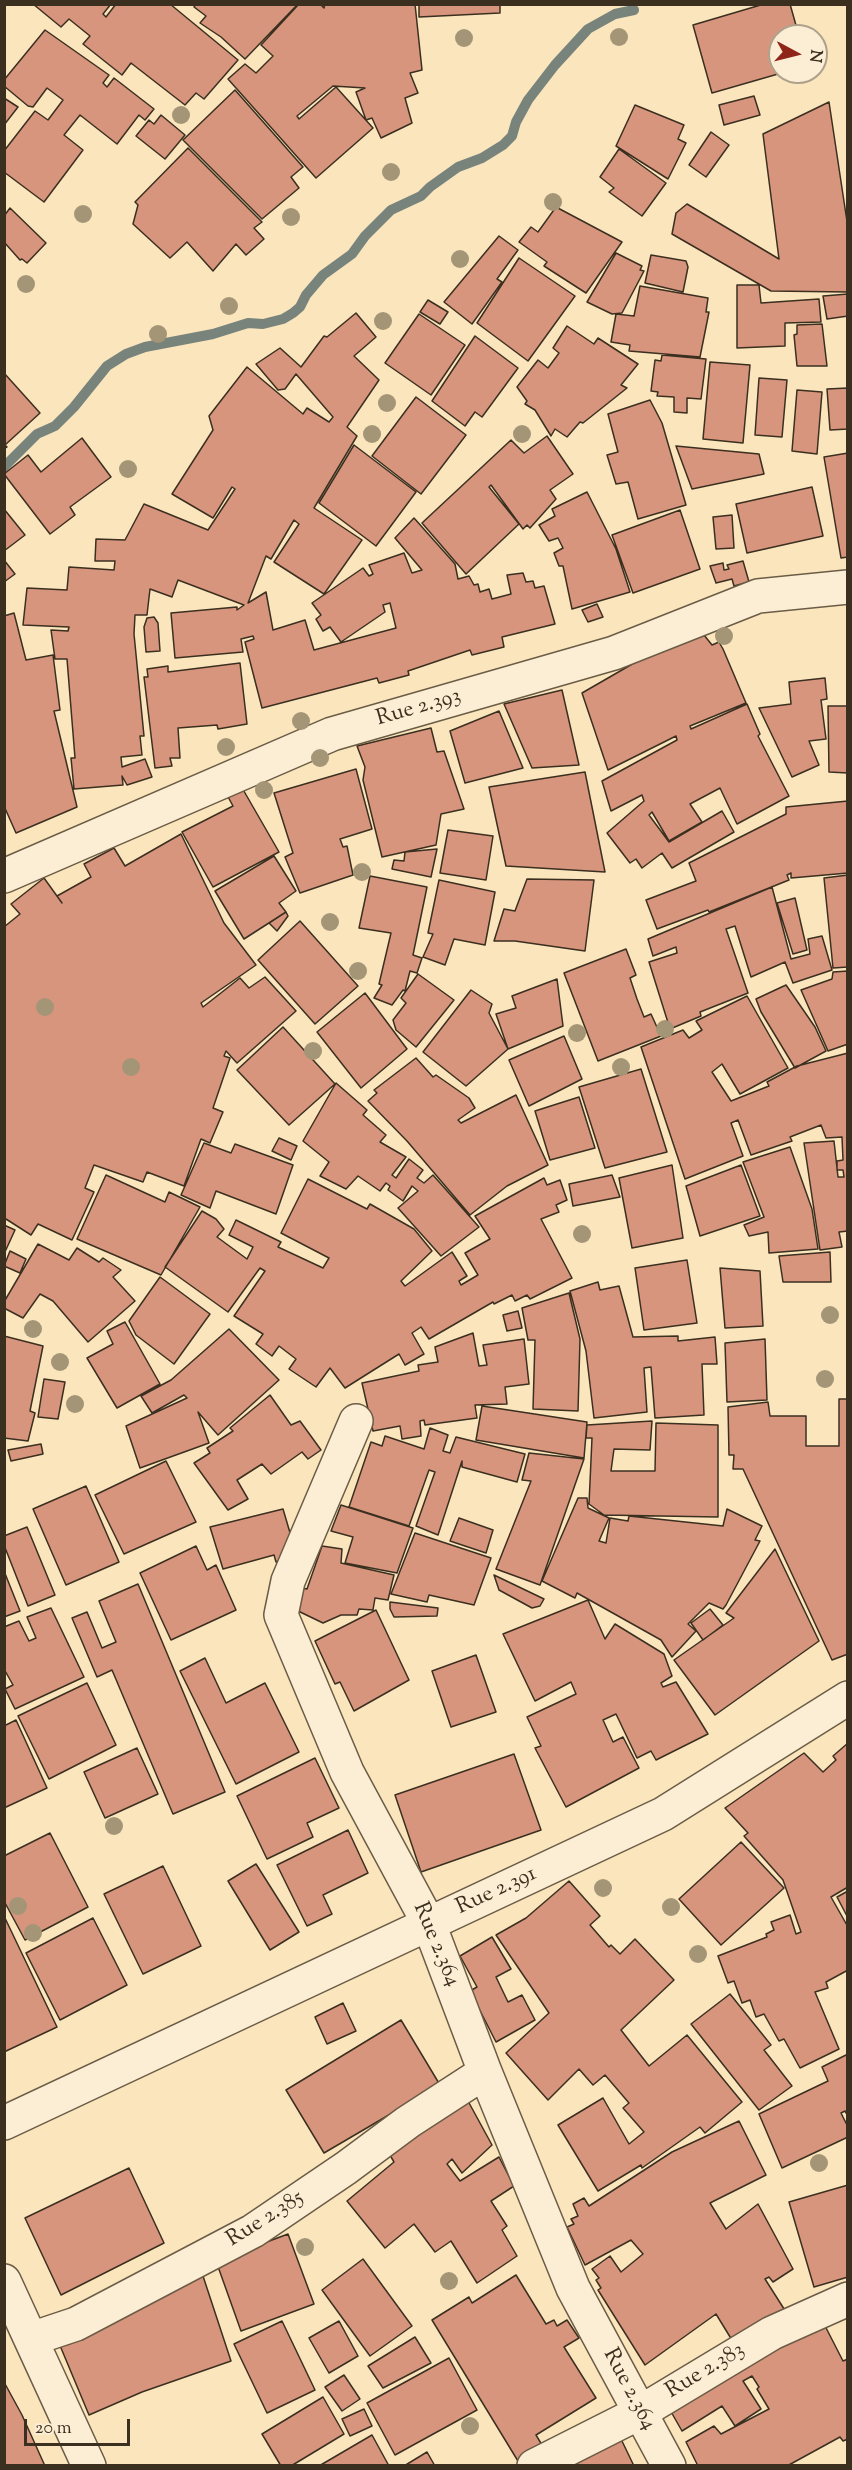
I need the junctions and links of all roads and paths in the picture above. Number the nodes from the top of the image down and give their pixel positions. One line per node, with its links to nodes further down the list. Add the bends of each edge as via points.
1 (848, 587): 2 (street, Rue 2.393, via 758,596 614,653 332,734)
2 (4, 876)
3 (356, 1422): 5 (street, Rue 2.364, via 288,1581 281,1615 347,1772)
4 (848, 1698): 5 (street, Rue 2.391, via 663,1814)
5 (429, 1924): 6 (street, Rue 2.364); 7 (street, Rue 2.391)
6 (485, 2072): 10 (street, Rue 2.385, via 253,2231 76,2324); 11 (street, Rue 2.364, via 573,2288)
7 (4, 2123)
8 (4, 2281): 10 (street)
9 (848, 2299): 11 (street, Rue 2.383, via 772,2333)
10 (20, 2333): 12 (street)
11 (639, 2413): 13 (street, Rue 2.383); 14 (street, Rue 2.364)
12 (89, 2466)
13 (534, 2466)
14 (669, 2466)

